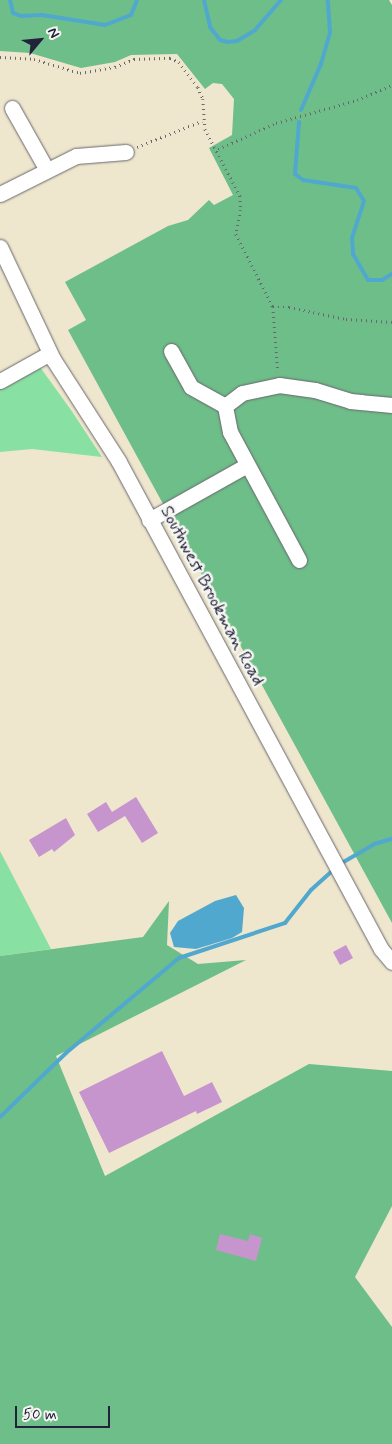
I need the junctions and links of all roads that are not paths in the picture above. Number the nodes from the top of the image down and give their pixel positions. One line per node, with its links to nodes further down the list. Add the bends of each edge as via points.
1 (12, 108): 3 (street)
2 (126, 152): 3 (street, via 76,156)
3 (47, 170): 4 (street)
4 (0, 194)
5 (0, 248): 7 (street, Southwest Brookman Road)
6 (171, 351): 10 (street, via 191,387)
7 (50, 353): 8 (street); 12 (street, Southwest Brookman Road, via 119,462)
8 (0, 381)
9 (392, 405): 10 (street, via 350,402 315,390 279,385 242,393)
10 (225, 406): 11 (street, via 230,432)
11 (247, 465): 12 (street); 13 (street)
12 (150, 520): 14 (street, Southwest Brookman Road, via 381,948)
13 (299, 560)
14 (392, 962)

